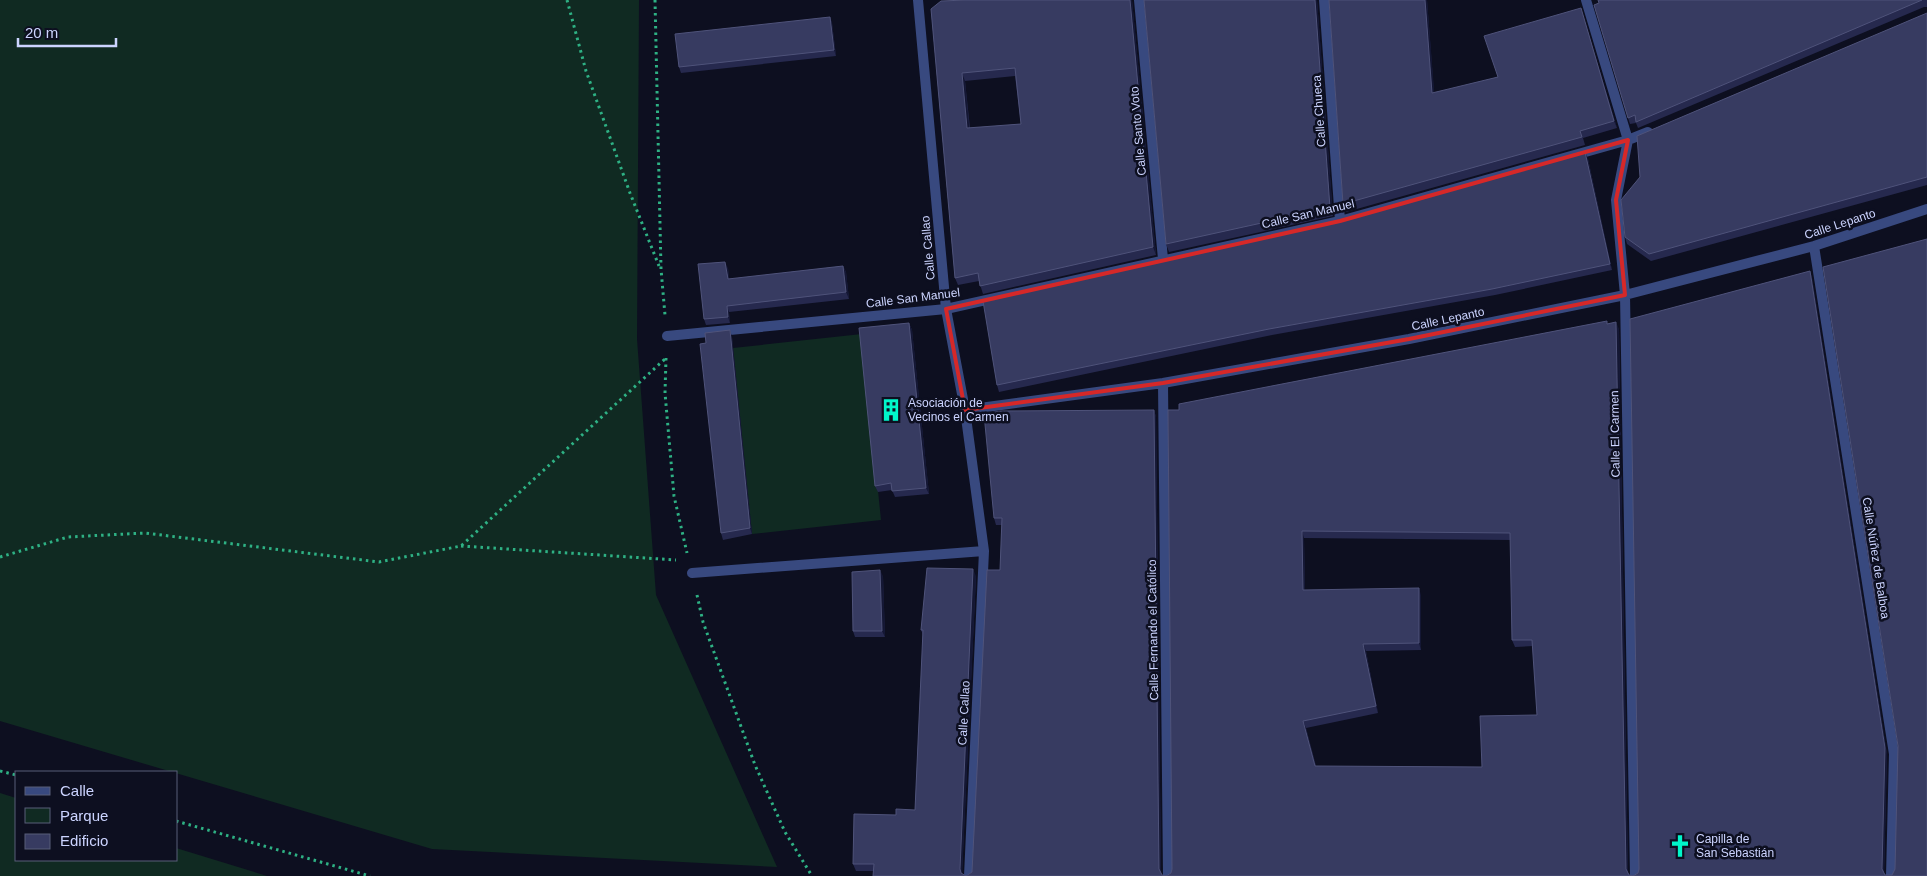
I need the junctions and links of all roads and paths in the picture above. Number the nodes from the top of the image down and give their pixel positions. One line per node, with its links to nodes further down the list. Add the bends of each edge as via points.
1 (567, 0): 13 (path, via 586,71)
2 (654, 0): 13 (path)
3 (918, 0): 15 (street, Calle Callao)
4 (1139, 0): 12 (street, Calle Santo Voto)
5 (1324, 0): 10 (street, Calle Chueca)
6 (1586, 0): 8 (street, Calle El Carmen)
7 (1654, 129): 8 (street, Calle San Manuel)
8 (1628, 140): 10 (street, Calle San Manuel); 14 (street, Calle El Carmen, via 1616,200)
9 (1927, 209): 11 (street, Calle Lepanto)
10 (1340, 221): 12 (street, Calle San Manuel)
11 (1814, 246): 14 (street, Calle Lepanto); 33 (street, Calle Núñez de Balboa, via 1894,754)
12 (1163, 260): 15 (street, Calle San Manuel)
13 (660, 269): 16 (path)
14 (1626, 295): 18 (street, Calle Lepanto, via 1409,340); 32 (street, Calle El Carmen)
15 (946, 309): 16 (street, Calle San Manuel); 19 (street, Calle Callao)
16 (667, 336): 17 (path)
17 (666, 358): 20 (path); 23 (path, via 665,393 674,496)
18 (1163, 383): 19 (street, Calle Lepanto); 31 (street, Calle Fernando el Católico)
19 (965, 410): 21 (street, Calle Callao)
20 (461, 546): 22 (path, via 379,562 145,533 68,537); 23 (path)
21 (984, 551): 24 (street); 30 (street, Calle Callao)
22 (0, 557)
23 (689, 561): 24 (path)
24 (692, 573): 29 (path, via 703,622 755,765 785,832)
25 (0, 771): 26 (path)
26 (15, 775)
27 (178, 822): 28 (path)
28 (370, 876)
29 (812, 876)
30 (969, 876)
31 (1168, 876)
32 (1635, 876)
33 (1891, 876)

